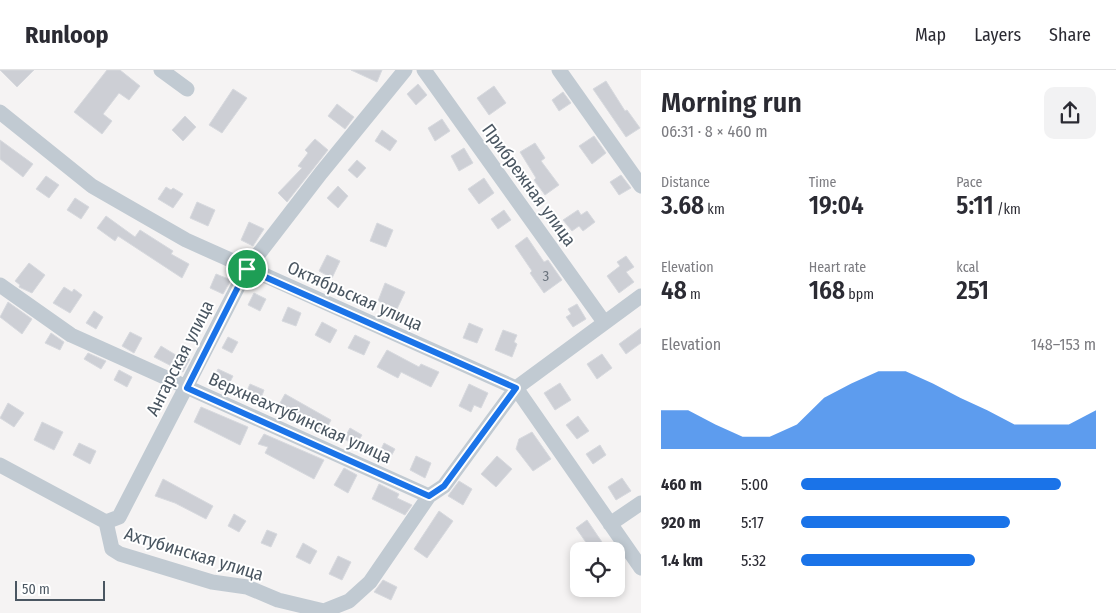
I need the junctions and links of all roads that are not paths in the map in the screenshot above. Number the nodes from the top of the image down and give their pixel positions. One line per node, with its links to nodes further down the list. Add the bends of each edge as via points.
1 (161, 70): 5 (street)
2 (405, 70): 8 (street, Ангарская улица)
3 (424, 70): 11 (street, Прибрежная улица)
4 (559, 70): 7 (street)
5 (187, 89)
6 (0, 112): 8 (street, Октябрьская улица, via 92,186 186,240)
7 (641, 186)
8 (247, 269): 12 (street, Ангарская улица); 13 (street, Октябрьская улица)
9 (0, 285): 12 (street, Верхнеахтубинская улица, via 71,335)
10 (641, 296): 11 (street)
11 (604, 322): 13 (street)
12 (187, 388): 15 (street, Верхнеахтубинская улица); 17 (street, Ангарская улица, via 119,517)
13 (516, 388): 15 (street, via 444,486); 18 (street)
14 (0, 465): 17 (street, Ахтубинская улица)
15 (429, 496): 17 (street, Ахтубинская улица, via 370,582 349,601 324,611 120,554 112,548)
16 (641, 503): 18 (street)
17 (106, 522)
18 (610, 524): 19 (street)
19 (641, 568)

